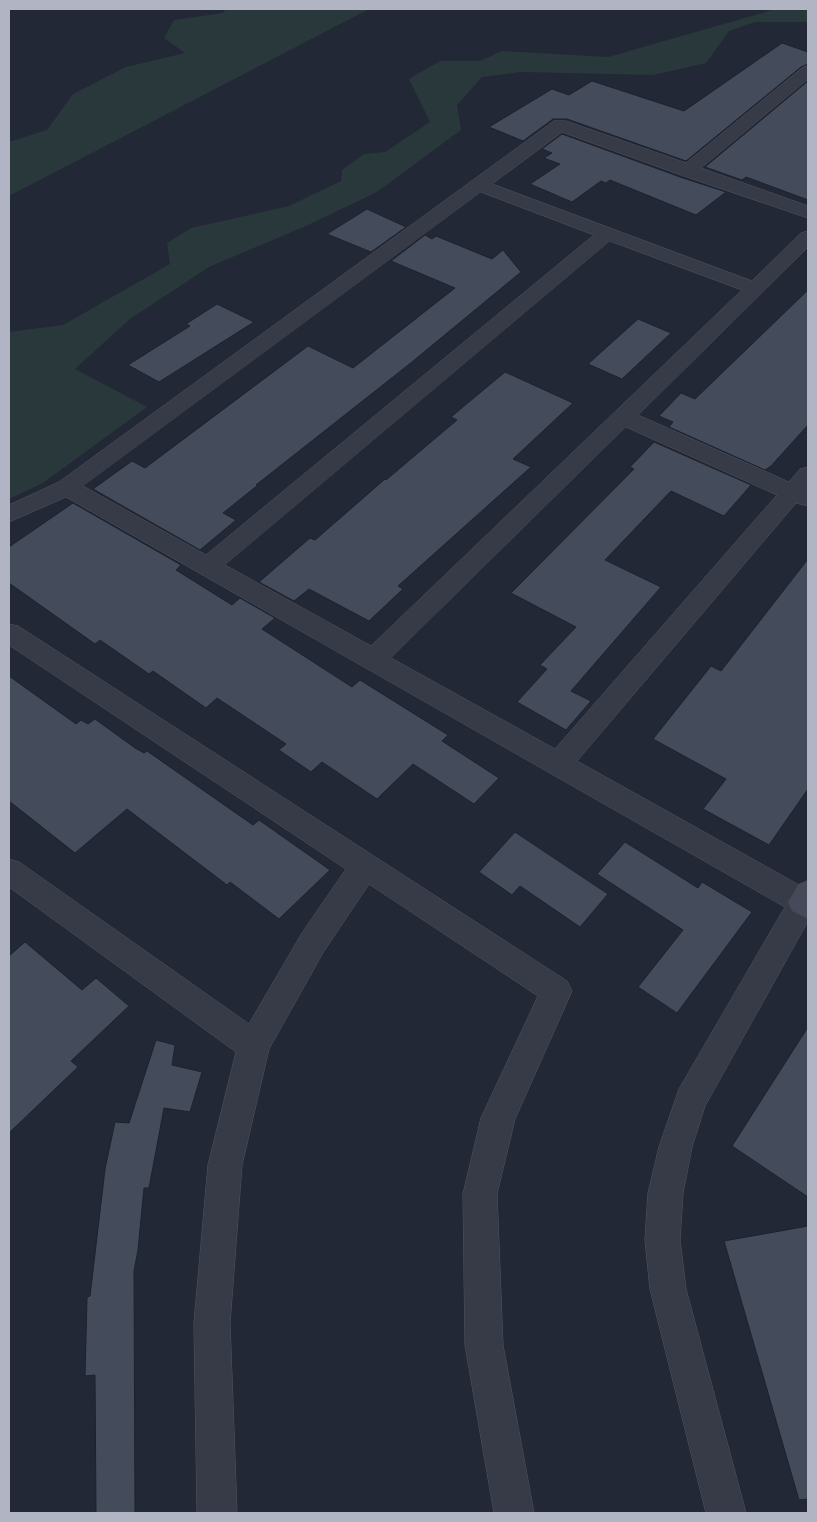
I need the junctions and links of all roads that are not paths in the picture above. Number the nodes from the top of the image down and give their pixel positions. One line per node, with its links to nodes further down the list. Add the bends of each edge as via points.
1 (808, 71): 2 (street)
2 (687, 171): 3 (street, via 560,126); 4 (street)
3 (479, 185): 5 (street); 9 (street)
4 (808, 212)
5 (608, 233): 7 (street); 12 (street)
6 (808, 237): 7 (street)
7 (756, 289): 8 (street)
8 (623, 418): 10 (street); 14 (street)
9 (67, 488): 11 (street); 12 (street)
10 (803, 489): 15 (street)
11 (9, 514)
12 (207, 567): 14 (street)
13 (9, 633): 16 (street)
14 (373, 660): 15 (street)
15 (558, 764): 18 (street)
16 (364, 867): 19 (street, via 314,942); 21 (street, via 556,991 498,1118 480,1194 484,1345)
17 (9, 870): 19 (street)
18 (806, 900): 22 (street, via 691,1100 678,1134 663,1198 662,1258 668,1288)
19 (254, 1046): 20 (street, via 225,1166 213,1313)
20 (217, 1513)
21 (514, 1513)
22 (726, 1513)

